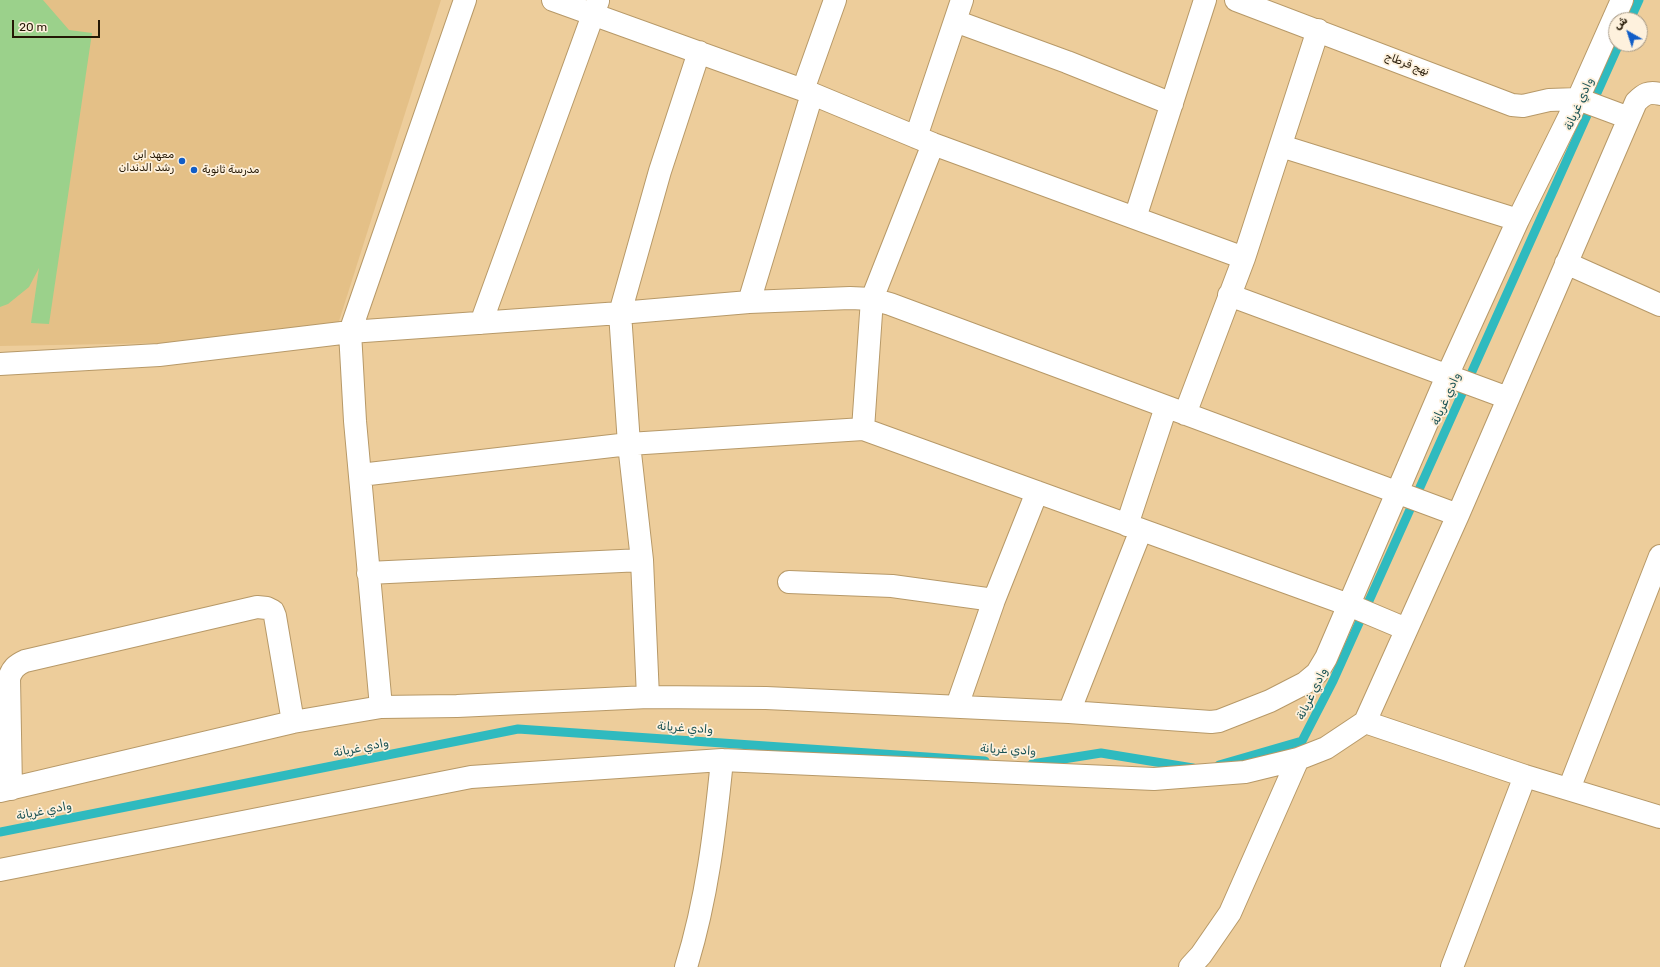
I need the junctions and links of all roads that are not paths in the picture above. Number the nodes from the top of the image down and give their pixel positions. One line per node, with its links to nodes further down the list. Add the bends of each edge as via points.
1 (465, 0): 29 (street)
2 (553, 0): 8 (street)
3 (835, 0): 12 (street)
4 (962, 0): 9 (street)
5 (1205, 0): 15 (street)
6 (1236, 0): 10 (street, نهج قرطاج)
7 (1622, 0): 14 (street)
8 (596, 7): 11 (street); 28 (street)
9 (955, 21): 15 (street, via 1068,62); 17 (street)
10 (1318, 30): 14 (street, نهج قرطاج, via 1512,105); 18 (street)
11 (699, 52): 12 (street); 27 (street, via 660,171)
12 (807, 92): 17 (street); 25 (street)
13 (1660, 94): 16 (street, via 1644,94)
14 (1580, 99): 16 (street); 20 (street)
15 (1172, 104): 19 (street)
16 (1622, 115): 22 (street)
17 (925, 141): 19 (street); 24 (street)
18 (1281, 146): 20 (street); 21 (street)
19 (1135, 218): 21 (street)
20 (1518, 220): 31 (street)
21 (1244, 258): 23 (street)
22 (1566, 262): 26 (street); 32 (street)
23 (1229, 295): 31 (street); 33 (street)
24 (872, 300): 25 (street, via 850,298); 33 (street, via 898,307); 34 (street)
25 (749, 302): 27 (street)
26 (1660, 305)
27 (620, 313): 28 (street); 35 (street)
28 (481, 323): 29 (street)
29 (350, 332): 30 (street, via 159,355); 36 (street)
30 (0, 364)
31 (1447, 376): 32 (street); 38 (street)
32 (1508, 398): 39 (street)
33 (1175, 410): 38 (street); 40 (street)
34 (863, 429): 35 (street); 37 (street)
35 (628, 444): 36 (street); 42 (street)
36 (360, 475): 43 (street)
37 (1037, 492): 40 (street); 45 (street)
38 (1398, 492): 39 (street); 46 (street)
39 (1458, 515): 47 (street)
40 (1134, 527): 46 (street); 51 (street)
41 (1660, 556): 57 (street)
42 (642, 560): 43 (street); 48 (street)
43 (368, 573): 50 (street)
44 (789, 582): 45 (street, via 892,586)
45 (994, 600): 49 (street)
46 (1349, 605): 47 (street); 51 (street, via 1326,658 1317,672 1305,683 1270,701 1219,721)
47 (1406, 629): 53 (street)
48 (648, 696): 49 (street); 50 (street, via 457,706)
49 (956, 706): 51 (street)
50 (381, 707): 52 (street)
51 (1069, 712)
52 (293, 722): 58 (street); 58 (street, via 275,616 266,608 257,607 25,661 16,665 9,678)
53 (1365, 722): 55 (street, via 1326,748); 56 (street)
54 (722, 760): 55 (street, via 1154,779 1245,772); 60 (street, via 471,777); 61 (street, via 707,884)
55 (1298, 760): 62 (street, via 1230,913)
56 (1525, 776): 57 (street); 63 (street)
57 (1569, 789): 59 (street)
58 (5, 790)
59 (1660, 817)
60 (0, 870)
61 (686, 967)
62 (1190, 967)
63 (1452, 967)

